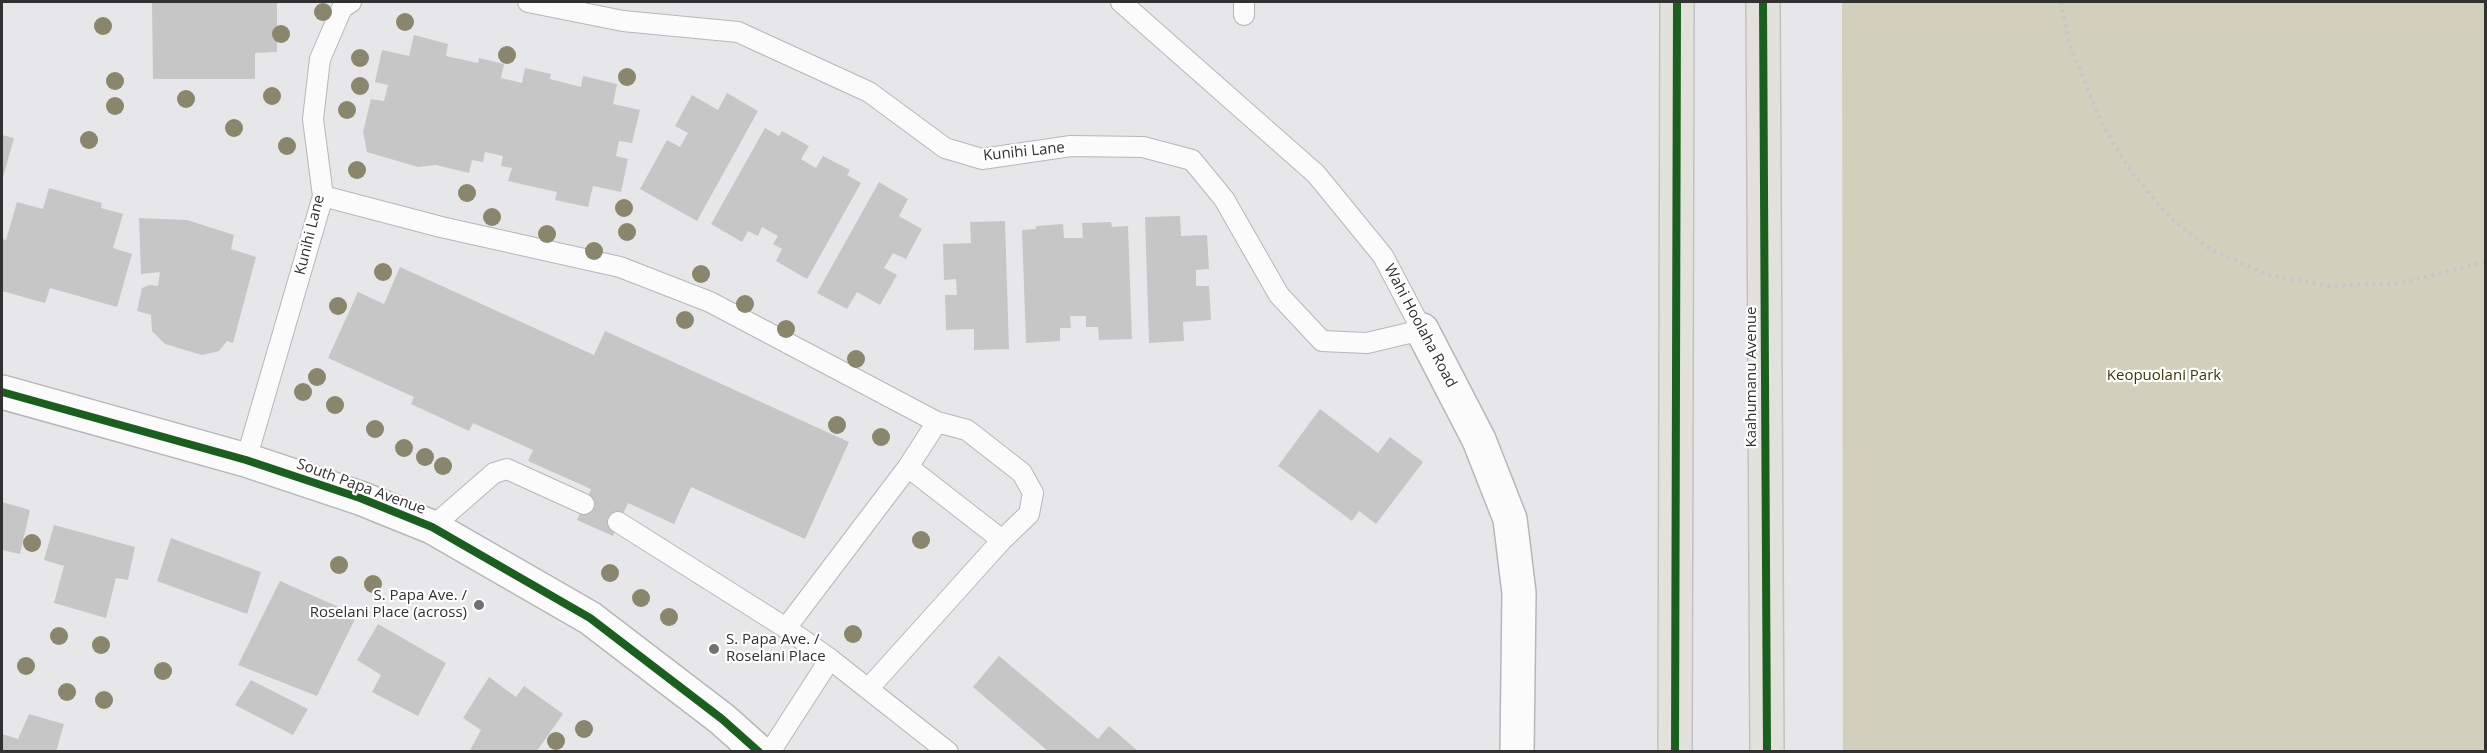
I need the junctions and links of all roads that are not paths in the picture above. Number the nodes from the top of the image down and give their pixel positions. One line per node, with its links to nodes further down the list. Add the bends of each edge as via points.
1 (528, 2): 7 (lane, Kunihi Lane, via 623,21 738,32 869,92 945,148 982,159 1071,146 1143,147 1192,160 1224,199 1279,295 1322,341 1367,343)
2 (1121, 2): 7 (lane, Wahi Hoolaha Road, via 1316,174 1383,256)
3 (1677, 2): 23 (main road)
4 (1763, 2): 24 (main road, Kaahumanu Avenue)
5 (345, 4): 6 (lane, Kunihi Lane, via 320,59 313,119)
6 (322, 196): 9 (lane, via 620,267 710,302); 10 (lane, Kunihi Lane)
7 (1422, 330): 22 (street, Wahi Hoolaha Road, via 1479,440 1510,519 1519,592)
8 (2, 392): 10 (street, South Papa Avenue)
9 (937, 422): 11 (lane); 15 (lane, via 967,430 1022,473 1033,493 1029,514)
10 (246, 460): 14 (street, South Papa Avenue)
11 (908, 467): 15 (lane); 16 (lane)
12 (584, 504): 14 (lane, via 507,469 494,473)
13 (618, 522): 16 (lane)
14 (432, 527): 19 (street, South Papa Avenue, via 590,618)
15 (1002, 540): 18 (lane)
16 (786, 628): 17 (lane)
17 (830, 659): 18 (lane); 20 (lane)
18 (868, 689): 21 (lane)
19 (759, 752)
20 (770, 752)
21 (948, 752)
22 (1517, 752)
23 (1675, 752)
24 (1767, 752)

